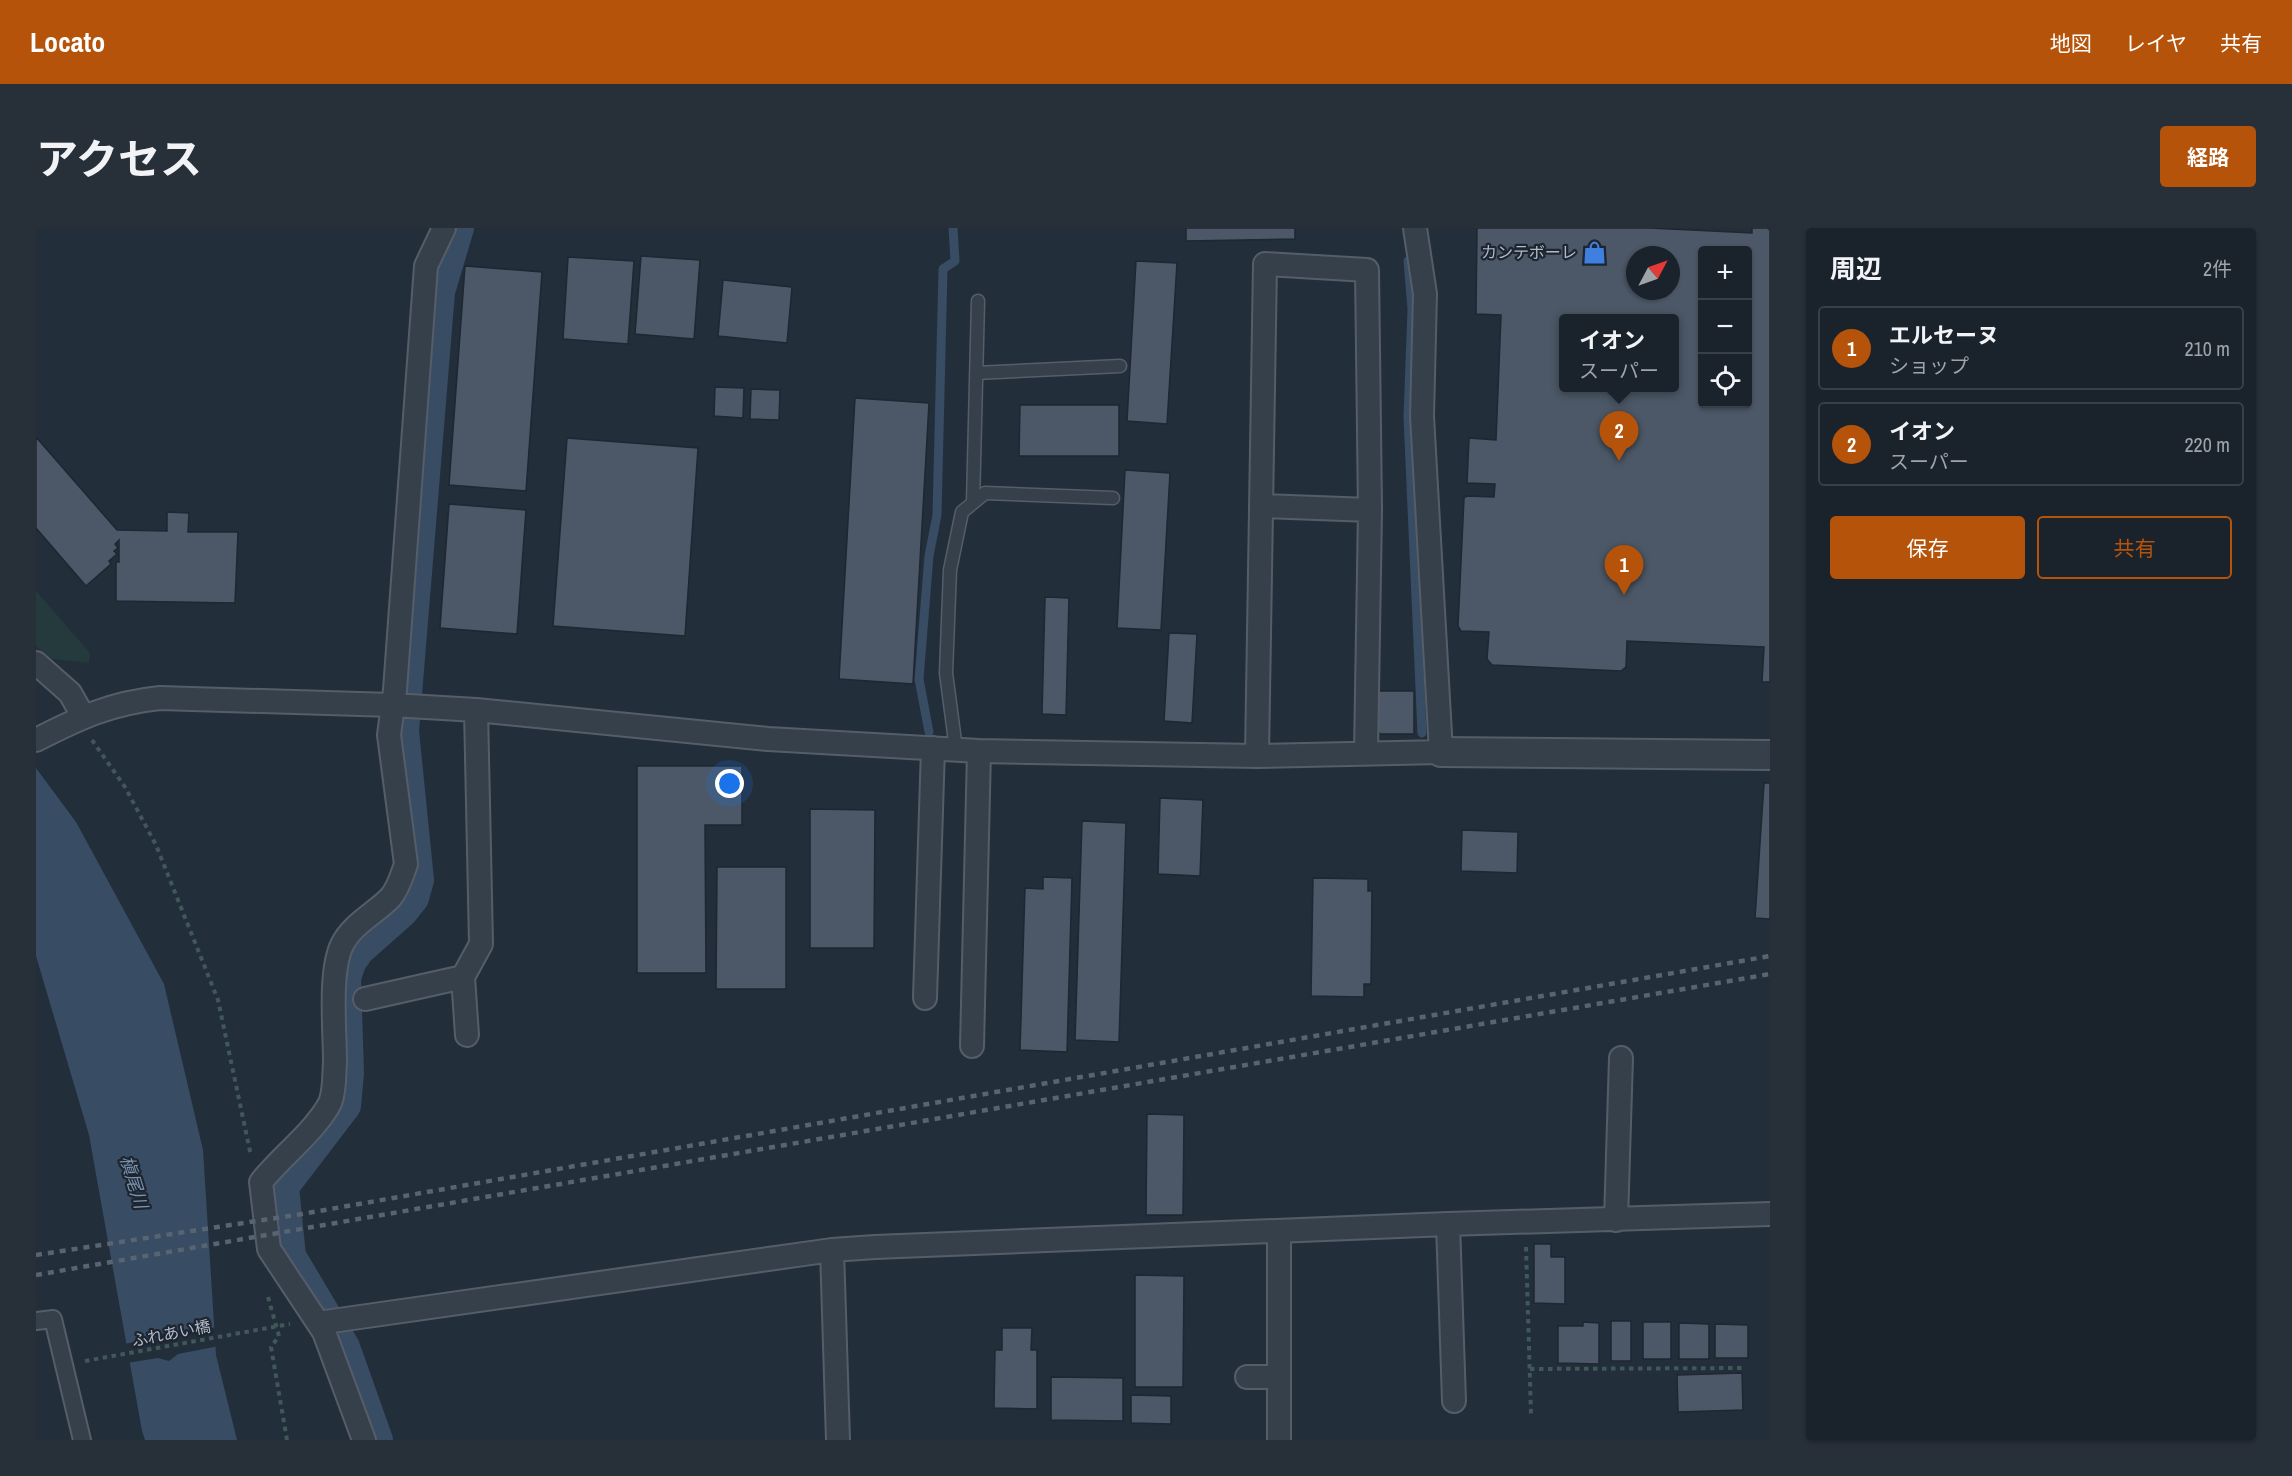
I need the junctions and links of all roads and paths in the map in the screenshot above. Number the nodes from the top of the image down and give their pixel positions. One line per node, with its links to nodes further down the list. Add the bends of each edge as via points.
1 (444, 228): 11 (street, via 426,266)
2 (1415, 228): 19 (street, via 1425,294 1422,416)
3 (978, 301): 5 (lane)
4 (1120, 366): 5 (lane)
5 (976, 373): 7 (lane)
6 (1113, 498): 7 (lane, via 985,493)
7 (973, 503): 17 (lane, via 962,512 950,570 946,674)
8 (1261, 506): 9 (street); 9 (street, via 1265,264 1367,270); 22 (street)
9 (1370, 510): 20 (street)
10 (36, 663): 13 (street, via 70,693)
11 (394, 705): 12 (street); 13 (street, via 160,698 128,702); 29 (street, via 389,735 406,864 391,896 343,943 336,963 334,1082 330,1102)
12 (476, 710): 16 (street, via 768,739); 23 (street, via 481,944)
13 (77, 719): 15 (street)
14 (90, 737): 29 (path, via 125,787 156,844 218,1000 251,1156)
15 (36, 740)
16 (933, 748): 17 (street); 24 (street)
17 (956, 749): 18 (street)
18 (979, 751): 22 (street); 27 (street)
19 (1441, 752): 20 (street); 21 (street)
20 (1366, 753): 22 (street)
21 (1770, 754)
22 (1257, 756)
23 (464, 977): 25 (street); 26 (street)
24 (925, 998)
25 (365, 999)
26 (467, 1035)
27 (972, 1046)
28 (1621, 1058): 31 (street)
29 (261, 1182): 36 (street, via 269,1249)
30 (1770, 1214): 31 (street)
31 (1616, 1220): 32 (street)
32 (1526, 1222): 33 (street); 42 (path)
33 (1448, 1224): 34 (street); 45 (street)
34 (1279, 1232): 35 (street); 44 (street)
35 (832, 1250): 38 (street); 50 (street)
36 (277, 1261): 38 (street); 39 (path, via 264,1283)
37 (36, 1322): 47 (street, via 53,1318)
38 (328, 1323): 49 (street, via 324,1332)
39 (278, 1327): 40 (path, ふれあい橋); 48 (path, via 279,1336 270,1347)
40 (74, 1363)
41 (1743, 1368): 42 (path)
42 (1530, 1369): 46 (path)
43 (1247, 1377): 44 (street)
44 (1279, 1377): 51 (street)
45 (1454, 1401)
46 (1531, 1414)
47 (82, 1440)
48 (288, 1440)
49 (364, 1440)
50 (838, 1440)
51 (1279, 1440)

